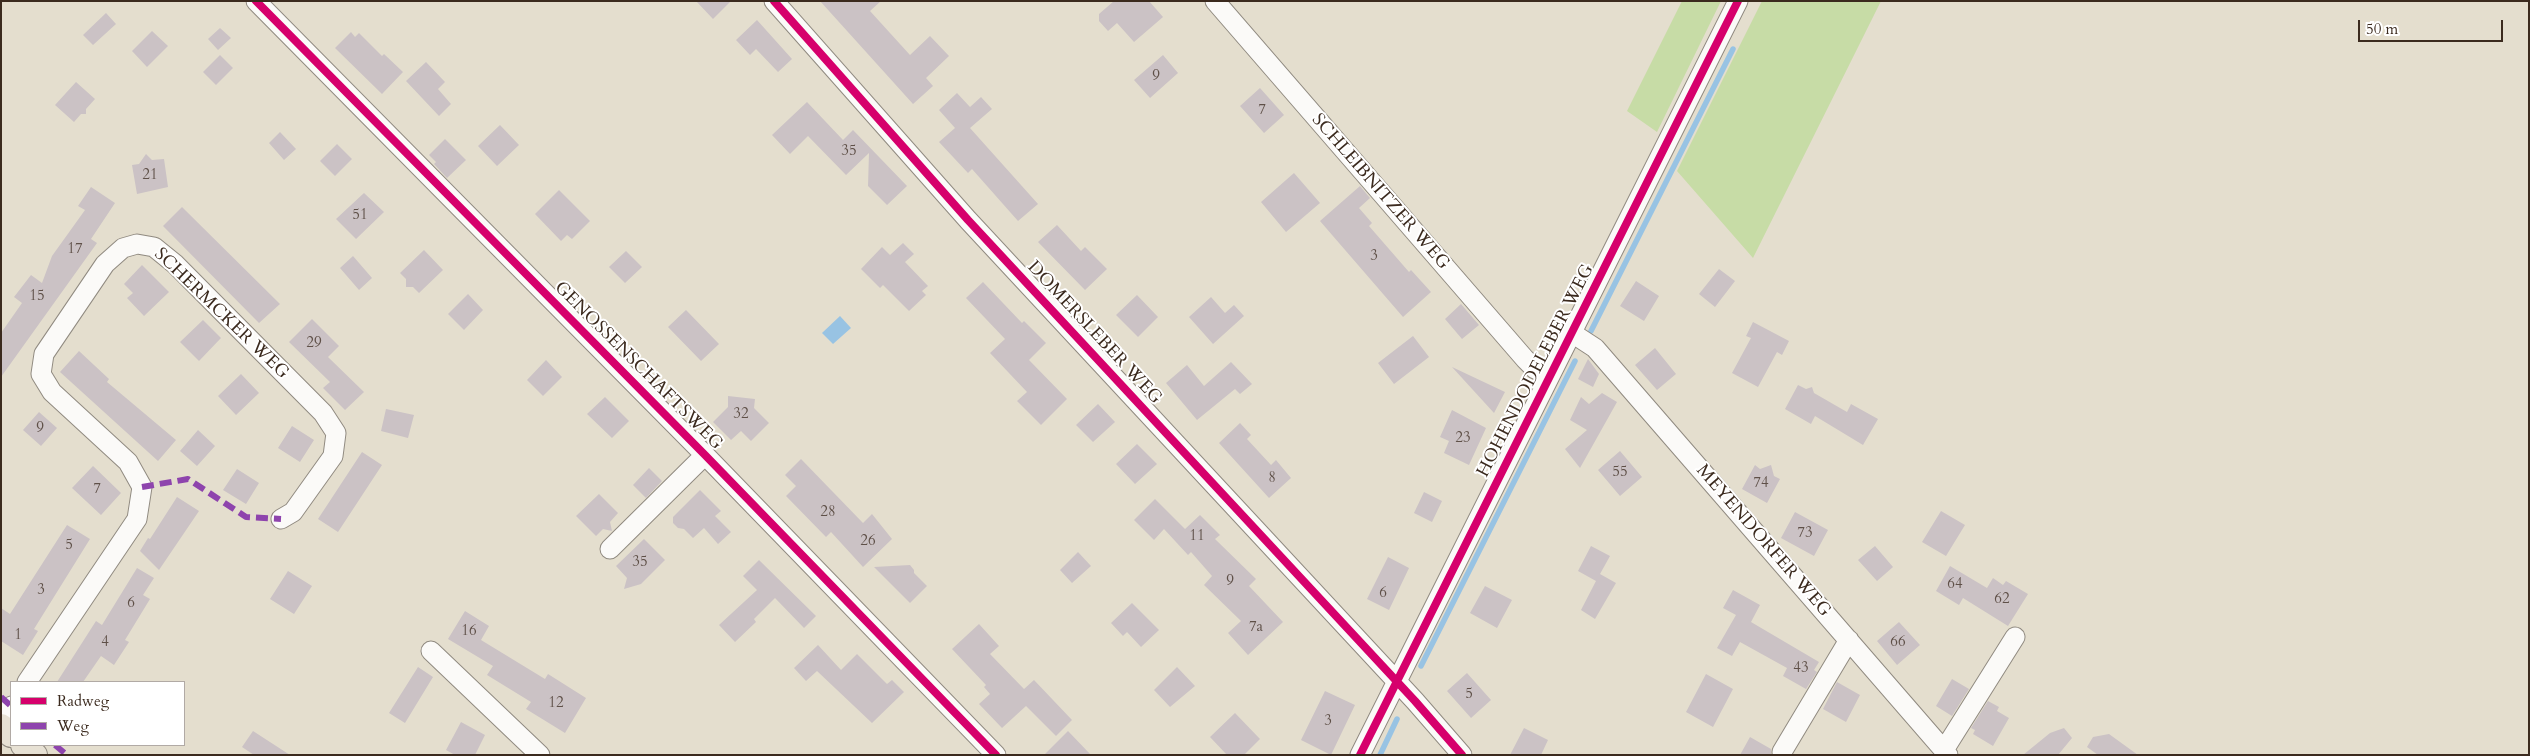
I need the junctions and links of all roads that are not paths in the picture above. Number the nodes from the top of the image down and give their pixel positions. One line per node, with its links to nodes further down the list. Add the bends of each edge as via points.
1 (256, 1): 7 (street, GENOSSENSCHAFTSWEG)
2 (774, 1): 14 (street, DOMERSLEBER WEG, via 968,220)
3 (1215, 1): 6 (street, SCHLEIBNITZER WEG, via 1525,359)
4 (1738, 1): 5 (street, HOHENDODELEBER WEG)
5 (1572, 333): 6 (street, HOHENDODELEBER WEG); 11 (street, MEYENDORFER WEG, via 1595,348)
6 (1550, 376): 14 (street, HOHENDODELEBER WEG)
7 (705, 455): 9 (street, GENOSSENSCHAFTSWEG); 22 (street, GENOSSENSCHAFTSWEG)
8 (281, 519): 13 (street, SCHERMCKER WEG, via 293,512 333,456 336,433 322,413 175,264 154,247 137,244 123,248 105,264 44,354 41,374 52,392 128,462 142,487 137,519)
9 (610, 549)
10 (2015, 637): 19 (street)
11 (1849, 640): 18 (street); 19 (street, MEYENDORFER WEG)
12 (431, 652): 21 (street)
13 (28, 681)
14 (1397, 681): 23 (street, HOHENDODELEBER WEG); 24 (street, DOMERSLEBER WEG)
15 (10, 707): 16 (street)
16 (1, 720)
17 (24, 746): 20 (main road)
18 (1782, 752)
19 (1946, 753)
20 (34, 755)
21 (540, 755)
22 (996, 755)
23 (1360, 755)
24 (1462, 755)

